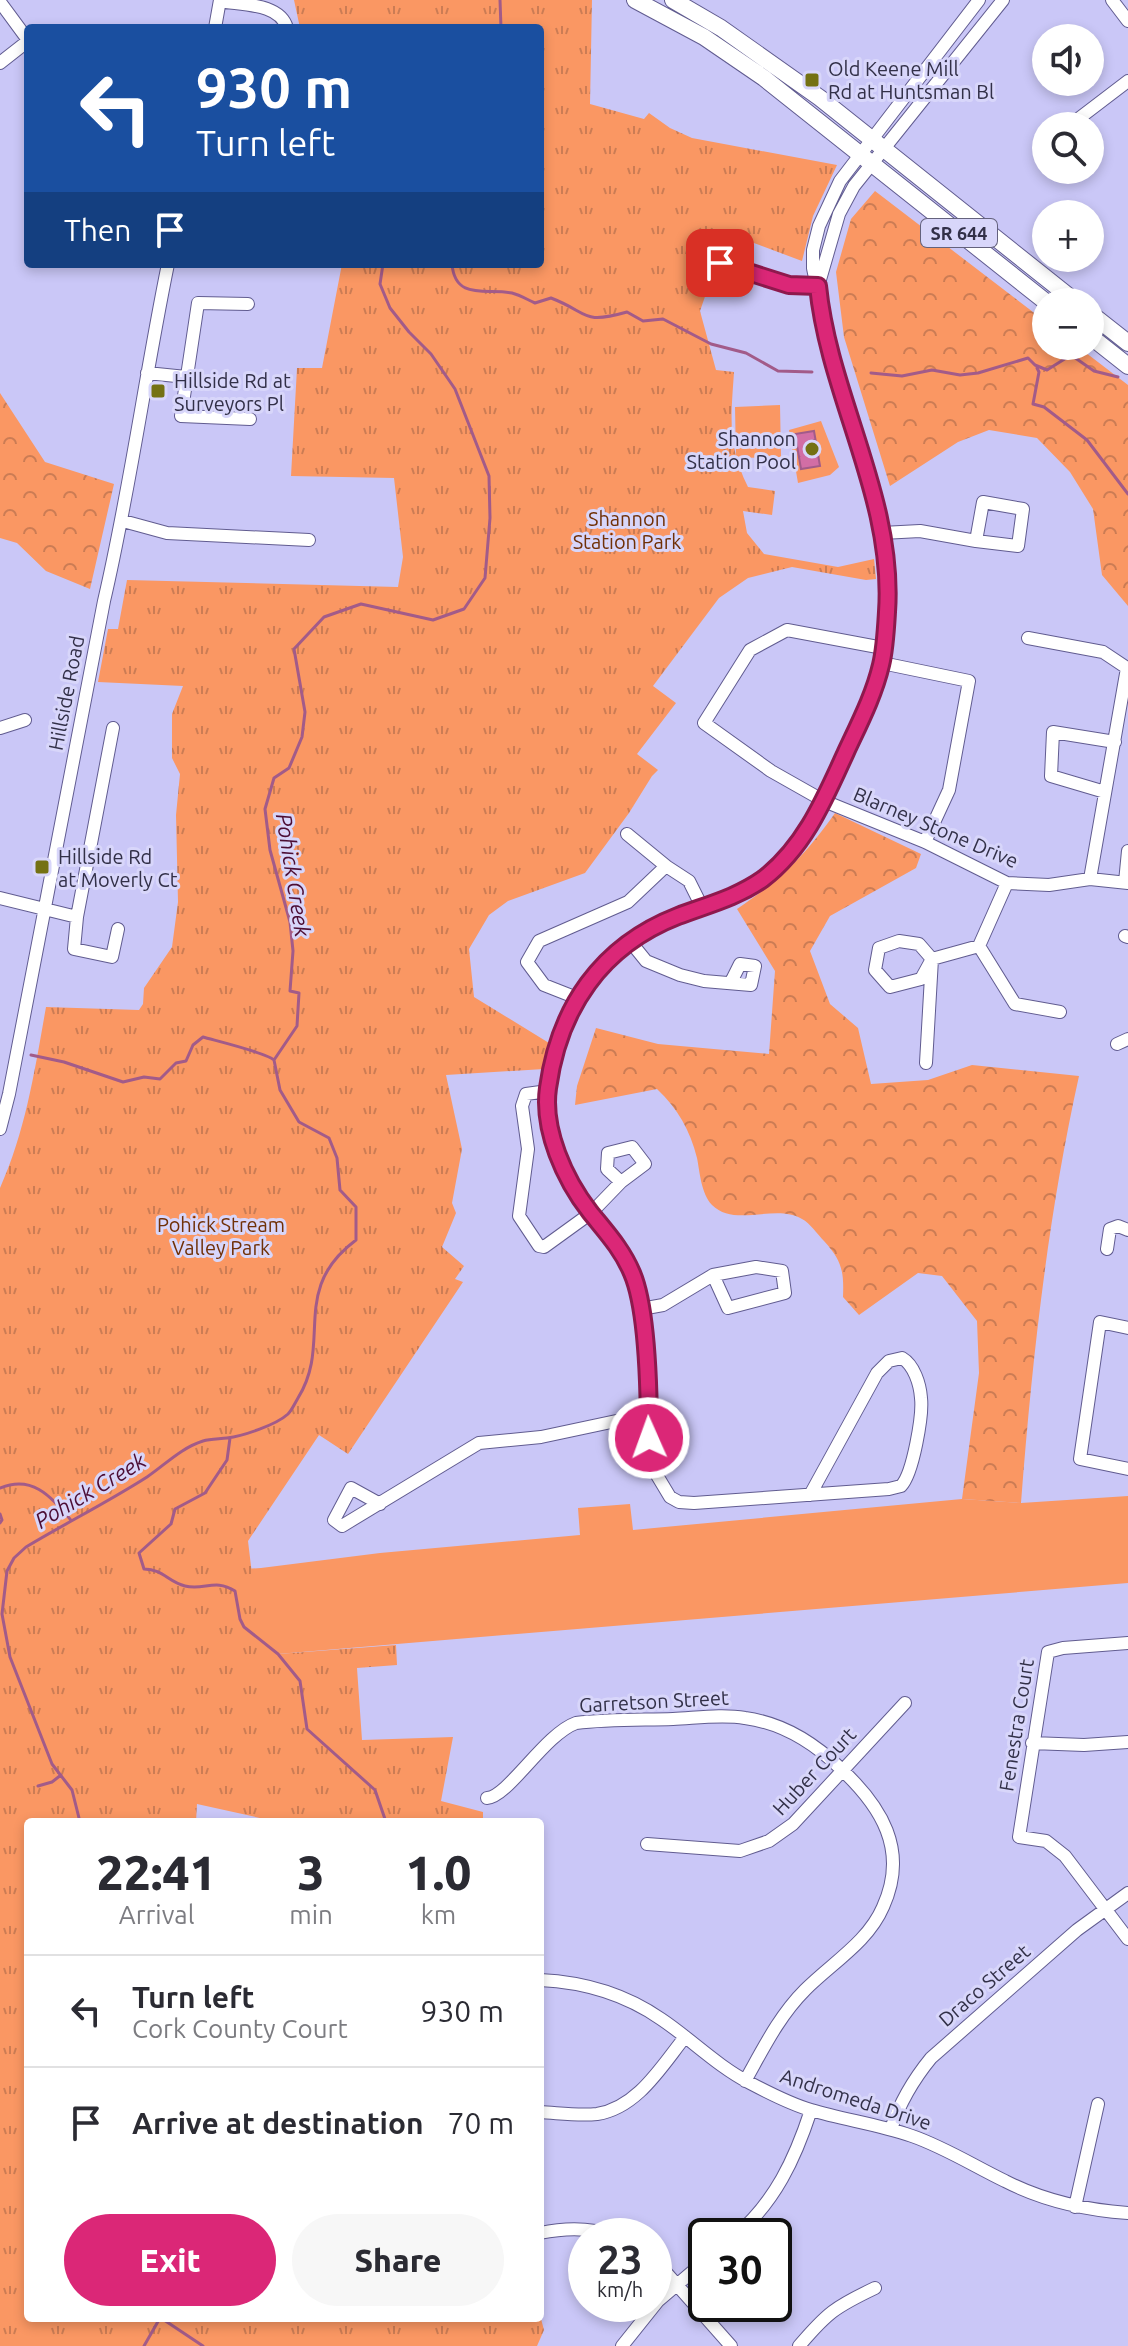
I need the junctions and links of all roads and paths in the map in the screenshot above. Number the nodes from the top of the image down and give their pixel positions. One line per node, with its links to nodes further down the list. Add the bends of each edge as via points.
1 (635, 0): 17 (main road, SR 644, via 733,56)
2 (673, 0): 16 (main road, SR 644, via 757,52)
3 (979, 0): 16 (street)
4 (1003, 0): 16 (street)
5 (1112, 0): 8 (street)
6 (220, 1): 9 (street); 10 (street, via 273,10)
7 (0, 2): 11 (street)
8 (1128, 21)
9 (216, 24)
10 (285, 24)
11 (24, 35)
12 (24, 43): 13 (street)
13 (0, 63)
14 (1128, 81): 15 (street)
15 (1087, 112)
16 (877, 144): 17 (street); 21 (main road, SR 644)
17 (865, 159): 20 (street, via 839,214); 22 (main road, SR 644)
18 (720, 263): 20 (street, via 789,285)
19 (167, 268): 28 (street, Hillside Road)
20 (818, 286): 32 (street, via 827,337)
21 (1058, 288)
22 (1032, 291)
23 (248, 304): 29 (street, via 198,303)
24 (1104, 324): 25 (main road)
25 (1128, 343)
26 (1104, 347): 27 (main road)
27 (1128, 366)
28 (147, 373): 29 (street); 31 (street, Hillside Road)
29 (186, 377): 30 (street, via 181,416)
30 (250, 419)
31 (123, 521): 33 (street, via 167,533); 52 (street, Hillside Road)
32 (882, 533): 34 (street, via 920,531); 36 (street, via 888,589)
33 (309, 540)
34 (976, 541): 34 (street, via 1018,546 1023,509 983,502)
35 (1028, 638): 41 (street, via 1103,652 1127,668)
36 (883, 648): 37 (street); 43 (street, Blarney Stone Drive, via 787,630 750,650 704,723)
37 (882, 663): 43 (street); 45 (street, via 969,681 949,790)
38 (25, 720): 39 (street)
39 (0, 728)
40 (113, 728): 54 (street)
41 (1115, 742): 42 (street); 42 (street, via 1053,732 1051,776)
42 (1105, 792): 48 (street)
43 (824, 801): 45 (street, Blarney Stone Drive); 53 (street, via 781,863 746,889)
44 (627, 834): 47 (street)
45 (925, 842): 50 (street, Blarney Stone Drive)
46 (1128, 851): 49 (street)
47 (666, 866): 53 (street, via 689,881); 60 (street, via 628,902 539,941 527,962 544,985)
48 (1090, 879): 49 (street, Blarney Stone Drive); 50 (street, Blarney Stone Drive, via 1049,885)
49 (1126, 882)
50 (1007, 883): 57 (street)
51 (0, 898): 52 (street)
52 (44, 908): 54 (street); 64 (street, Hillside Road)
53 (703, 909): 56 (street)
54 (77, 917): 55 (street, via 74,949 112,957)
55 (118, 929)
56 (629, 940): 59 (street, via 646,961 704,981); 60 (street)
57 (979, 946): 58 (street); 61 (street, via 1015,1004)
58 (932, 959): 58 (street, via 921,979 890,987 875,970 879,948 899,941 919,944); 62 (street)
59 (731, 982)
60 (577, 998): 63 (street, via 561,1031)
61 (1060, 1012)
62 (926, 1063)
63 (548, 1091): 66 (street, via 550,1126 561,1159); 66 (street, via 523,1098 528,1149 519,1216 541,1247)
64 (0, 1129)
65 (621, 1182): 66 (street)
66 (591, 1213): 70 (street, via 623,1254)
67 (1128, 1230): 68 (street, via 1110,1229)
68 (1107, 1249)
69 (713, 1275): 69 (street, via 728,1308 785,1293 782,1271 756,1267); 70 (street, via 663,1305)
70 (641, 1309): 72 (street)
71 (1128, 1328): 73 (street, via 1100,1322 1080,1459)
72 (649, 1414): 74 (street, via 649,1462 670,1497 679,1502); 75 (street, via 541,1437 479,1443)
73 (1128, 1469)
74 (810, 1495): 74 (street, via 873,1380 882,1367 902,1358 911,1367 921,1396 908,1478 897,1488)
75 (380, 1504)
76 (1128, 1643): 79 (street, Fenestra Court, via 1048,1652)
77 (905, 1703): 80 (street, Huber Court)
78 (1128, 1742): 79 (street)
79 (1032, 1743): 84 (street, Fenestra Court, via 1019,1837 1046,1841 1065,1856)
80 (843, 1770): 81 (street, Garretson Street, via 803,1738 746,1718 583,1722 566,1727 500,1794); 82 (street, Huber Court, via 785,1832 753,1848 720,1851); 88 (street, Garretson Street, via 875,1804 887,1829 892,1859 888,1896 861,1940 785,2013)
81 (487, 1798)
82 (647, 1844)
83 (1128, 1893): 84 (street, Draco Street)
84 (1104, 1909): 85 (street); 92 (street, Draco Street, via 931,2058 914,2079)
85 (1128, 1939)
86 (544, 1980): 87 (street, Andromeda Drive, via 628,2000)
87 (685, 2037): 88 (street, Andromeda Drive); 91 (street, via 649,2083 619,2106 598,2114)
88 (745, 2081): 90 (street, Andromeda Drive)
89 (1098, 2104): 93 (street)
90 (811, 2110): 92 (street, Andromeda Drive); 95 (street, via 782,2181)
91 (544, 2112)
92 (891, 2129): 93 (street, Andromeda Drive)
93 (1075, 2207): 94 (street, Andromeda Drive)
94 (1128, 2213)
95 (754, 2218)
96 (568, 2229): 97 (street)
97 (544, 2232)
98 (688, 2275): 100 (street)
99 (672, 2278): 100 (street)
100 (678, 2284): 102 (street, via 647,2312); 103 (street)
101 (875, 2288): 104 (street, via 823,2317)
102 (622, 2346)
103 (731, 2346)
104 (799, 2346)

